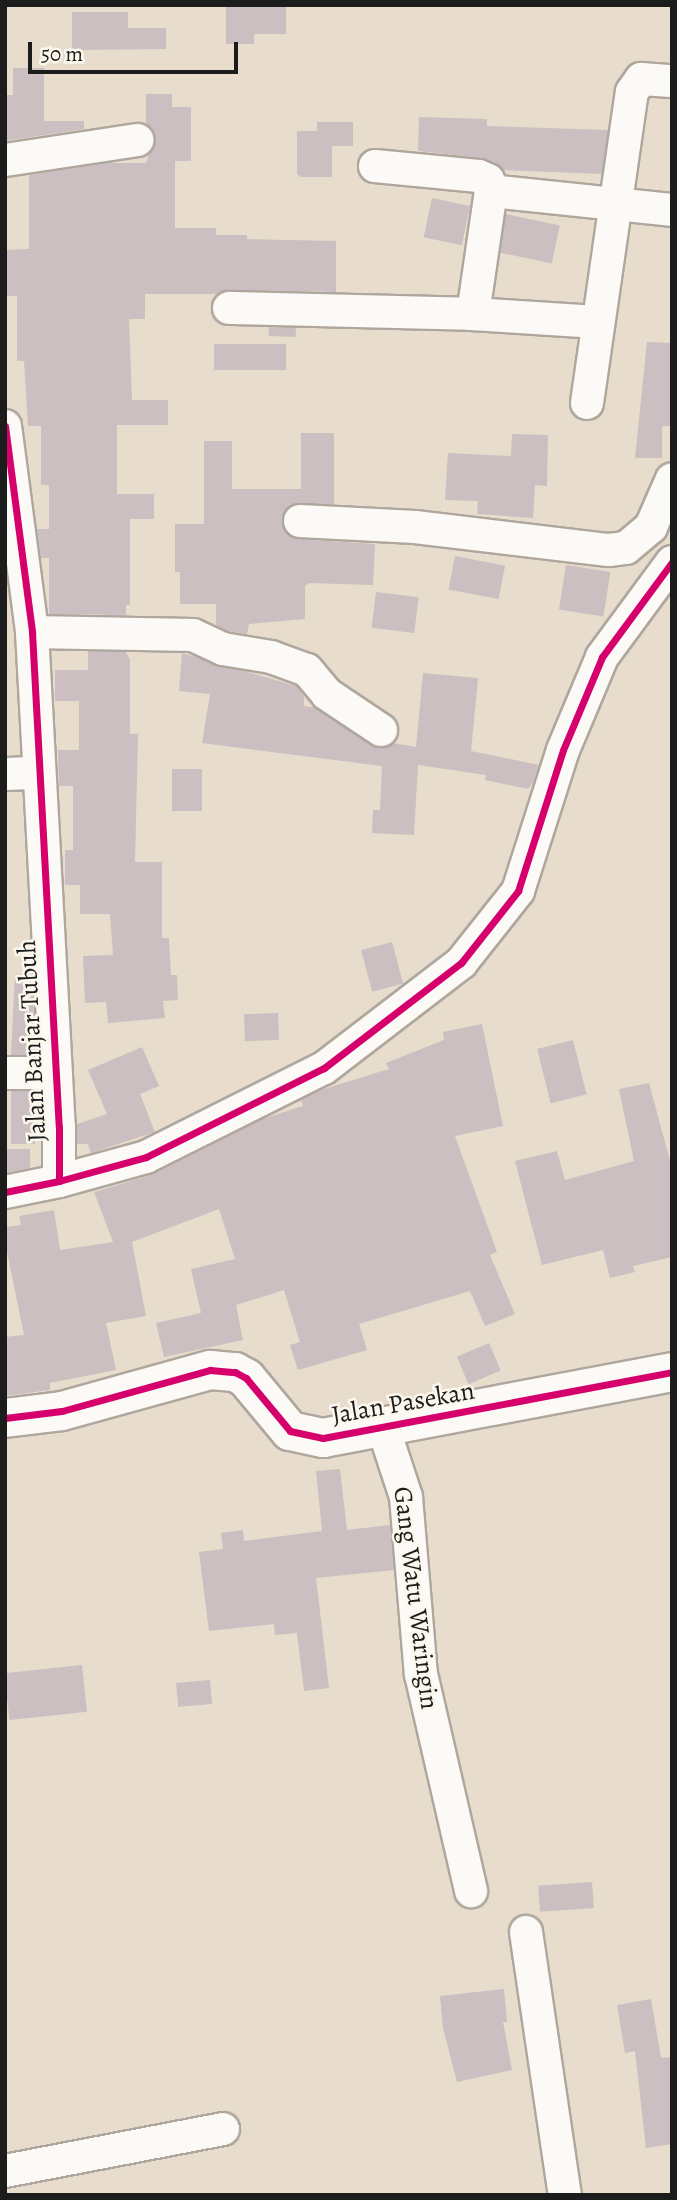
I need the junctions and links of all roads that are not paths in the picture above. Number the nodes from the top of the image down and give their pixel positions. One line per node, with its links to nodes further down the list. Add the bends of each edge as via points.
1 (672, 81): 6 (street, via 649,78 634,85)
2 (137, 140): 3 (street)
3 (5, 160)
4 (375, 166): 5 (street, via 480,176 488,180)
5 (491, 191): 6 (street); 9 (street)
6 (617, 205): 7 (street); 10 (street)
7 (672, 210)
8 (229, 308): 9 (street)
9 (474, 314): 10 (street)
10 (597, 322): 11 (street)
11 (587, 403)
12 (5, 426): 15 (street, Jalan Banjar Tubuh)
13 (672, 479): 16 (street, via 651,527)
14 (300, 521): 16 (street, via 415,527 609,550)
15 (12, 526): 19 (street, Jalan Banjar Tubuh)
16 (637, 542): 17 (street)
17 (672, 557)
18 (672, 562): 25 (street, via 601,657 563,750 518,891 461,963 324,1068 146,1157)
19 (32, 632): 20 (street, via 194,635 223,649 271,657 307,670 327,694); 21 (street, Jalan Banjar Tubuh)
20 (381, 730)
21 (38, 773): 22 (street); 24 (street, Jalan Banjar Tubuh)
22 (5, 774)
23 (5, 1073): 24 (street)
24 (55, 1073): 25 (street, Jalan Banjar Tubuh)
25 (58, 1181): 26 (street)
26 (5, 1192)
27 (672, 1373): 29 (street, Jalan Pasekan)
28 (5, 1419): 29 (street, Jalan Pasekan, via 62,1411 210,1370 246,1378 280,1421 299,1436 323,1438)
29 (384, 1430): 30 (street, Gang Watu Waringin, via 406,1497 421,1674)
30 (471, 1891)
31 (526, 1932): 34 (street)
32 (223, 2129): 33 (street)
33 (5, 2171)
34 (565, 2195)

